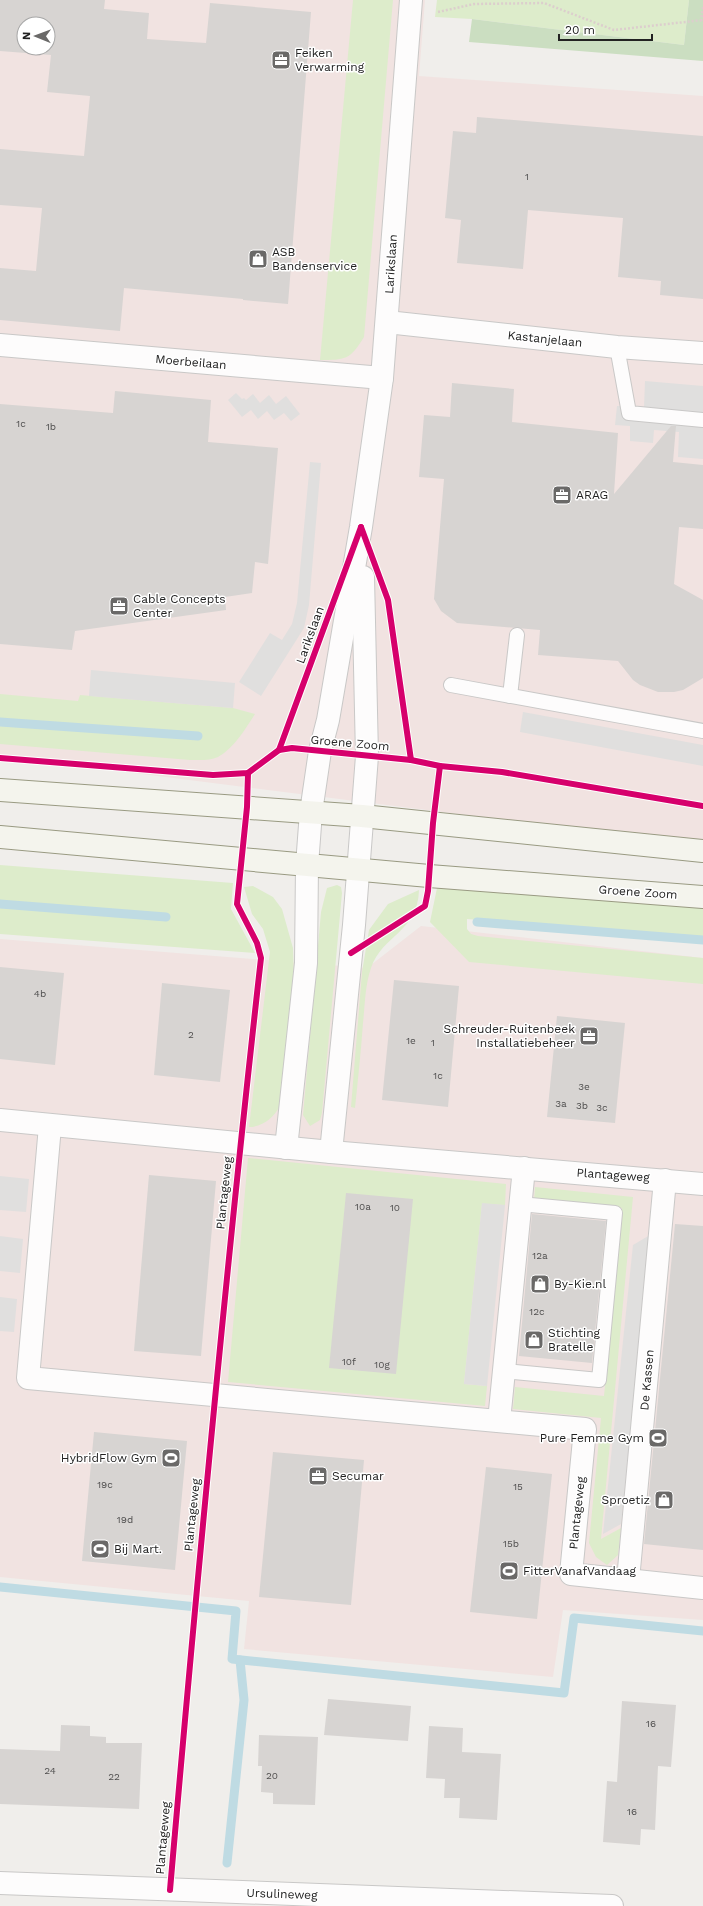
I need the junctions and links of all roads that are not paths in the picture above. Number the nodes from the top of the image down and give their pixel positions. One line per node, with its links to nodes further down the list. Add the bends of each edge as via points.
1 (411, 9): 2 (street, Larikslaan)
2 (387, 322): 4 (street, Kastanjelaan); 6 (street, Larikslaan)
3 (0, 345): 6 (street, Moerbeilaan)
4 (617, 347): 5 (street, Kastanjelaan); 7 (lane, via 629,413)
5 (703, 353)
6 (382, 378): 8 (street, Larikslaan)
7 (703, 420)
8 (362, 527): 14 (street, Larikslaan); 15 (street, Larikslaan, via 367,756)
9 (517, 635): 11 (lane)
10 (451, 685): 11 (lane)
11 (510, 696): 12 (lane)
12 (703, 731)
13 (0, 790): 14 (main road)
14 (311, 812): 15 (main road); 18 (street, Larikslaan)
15 (362, 816): 17 (main road); 19 (street, Larikslaan)
16 (0, 837): 18 (main road, Groene Zoom)
17 (703, 850)
18 (307, 865): 19 (main road, Groene Zoom); 23 (street, via 306,963)
19 (358, 870): 20 (main road, Groene Zoom); 24 (street)
20 (703, 896)
21 (0, 1120): 22 (street, Plantageweg)
22 (50, 1126): 23 (street, Plantageweg); 30 (street, Plantageweg, via 28,1378)
23 (286, 1148): 24 (street, Plantageweg)
24 (332, 1152): 25 (street, Plantageweg)
25 (524, 1168): 26 (street, Plantageweg); 28 (street)
26 (665, 1180): 27 (street, Plantageweg); 31 (street, De Kassen)
27 (703, 1184)
28 (520, 1204): 29 (street); 29 (lane, via 615,1213 602,1350 599,1380)
29 (504, 1371): 30 (street)
30 (499, 1421): 31 (street, Plantageweg, via 585,1429 571,1574)
31 (628, 1580): 32 (street, Plantageweg)
32 (703, 1588)
33 (0, 1883): 34 (street, Ursulineweg)
34 (612, 1906)

